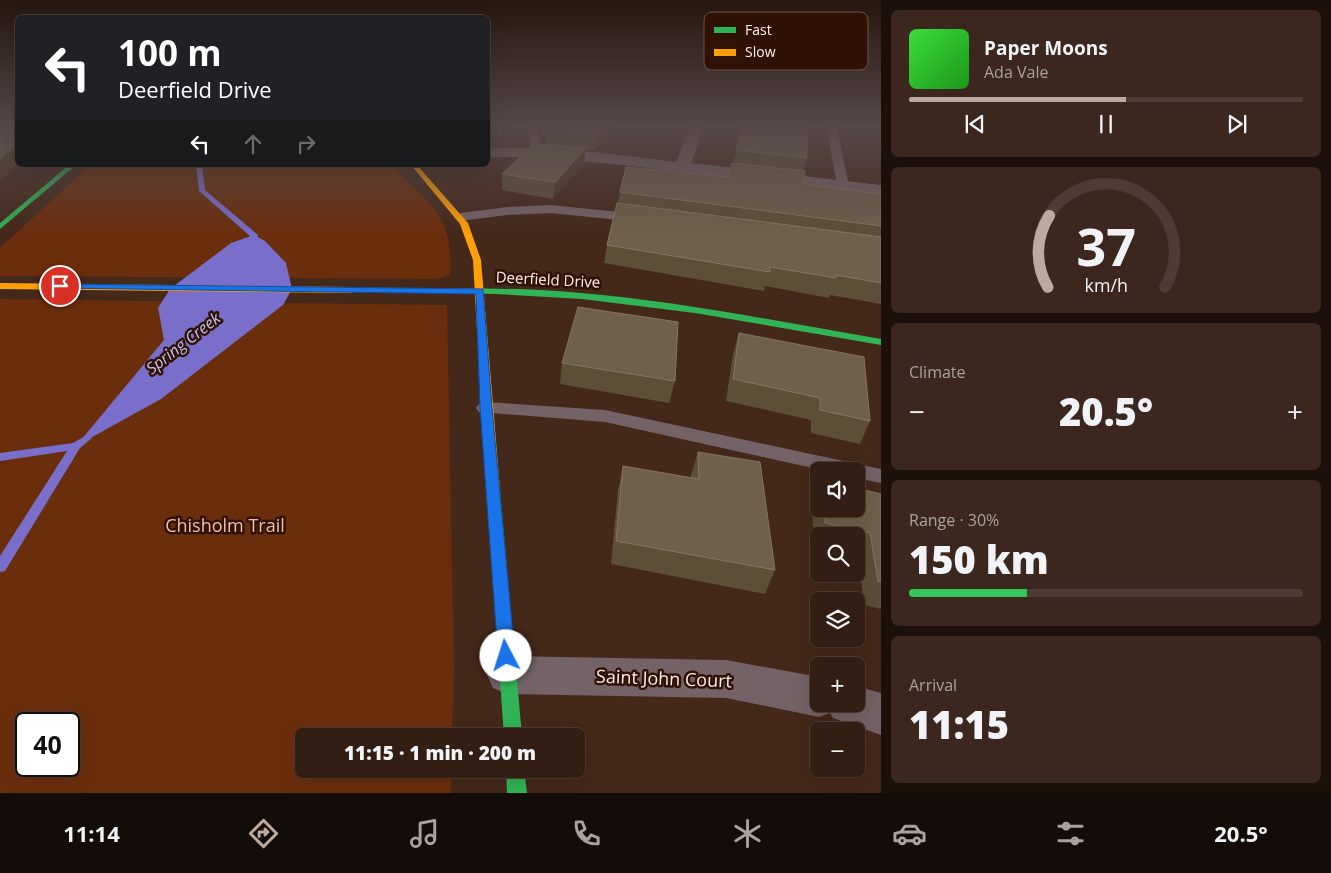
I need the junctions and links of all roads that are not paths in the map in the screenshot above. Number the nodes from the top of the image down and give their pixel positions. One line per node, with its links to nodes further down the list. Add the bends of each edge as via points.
1 (630, 161): 6 (street)
2 (684, 161): 6 (street)
3 (837, 161): 7 (lane)
4 (71, 167): 11 (street)
5 (416, 167): 9 (street)
6 (682, 167): 7 (street)
7 (842, 186): 8 (street)
8 (881, 190)
9 (460, 216): 10 (lane, via 550,209); 13 (street, via 477,260)
10 (656, 220)
11 (0, 227)
12 (0, 286): 13 (street, Deerfield Drive)
13 (480, 291): 14 (street, Deerfield Drive, via 645,302); 15 (street)
14 (881, 342)
15 (486, 408): 16 (lane, via 605,416); 17 (street)
16 (881, 476)
17 (508, 675): 18 (street, Saint John Court, via 726,679); 21 (street)
18 (810, 695)
19 (865, 709): 20 (street)
20 (881, 714)
21 (512, 728)
22 (516, 778): 23 (street)
23 (517, 793)

